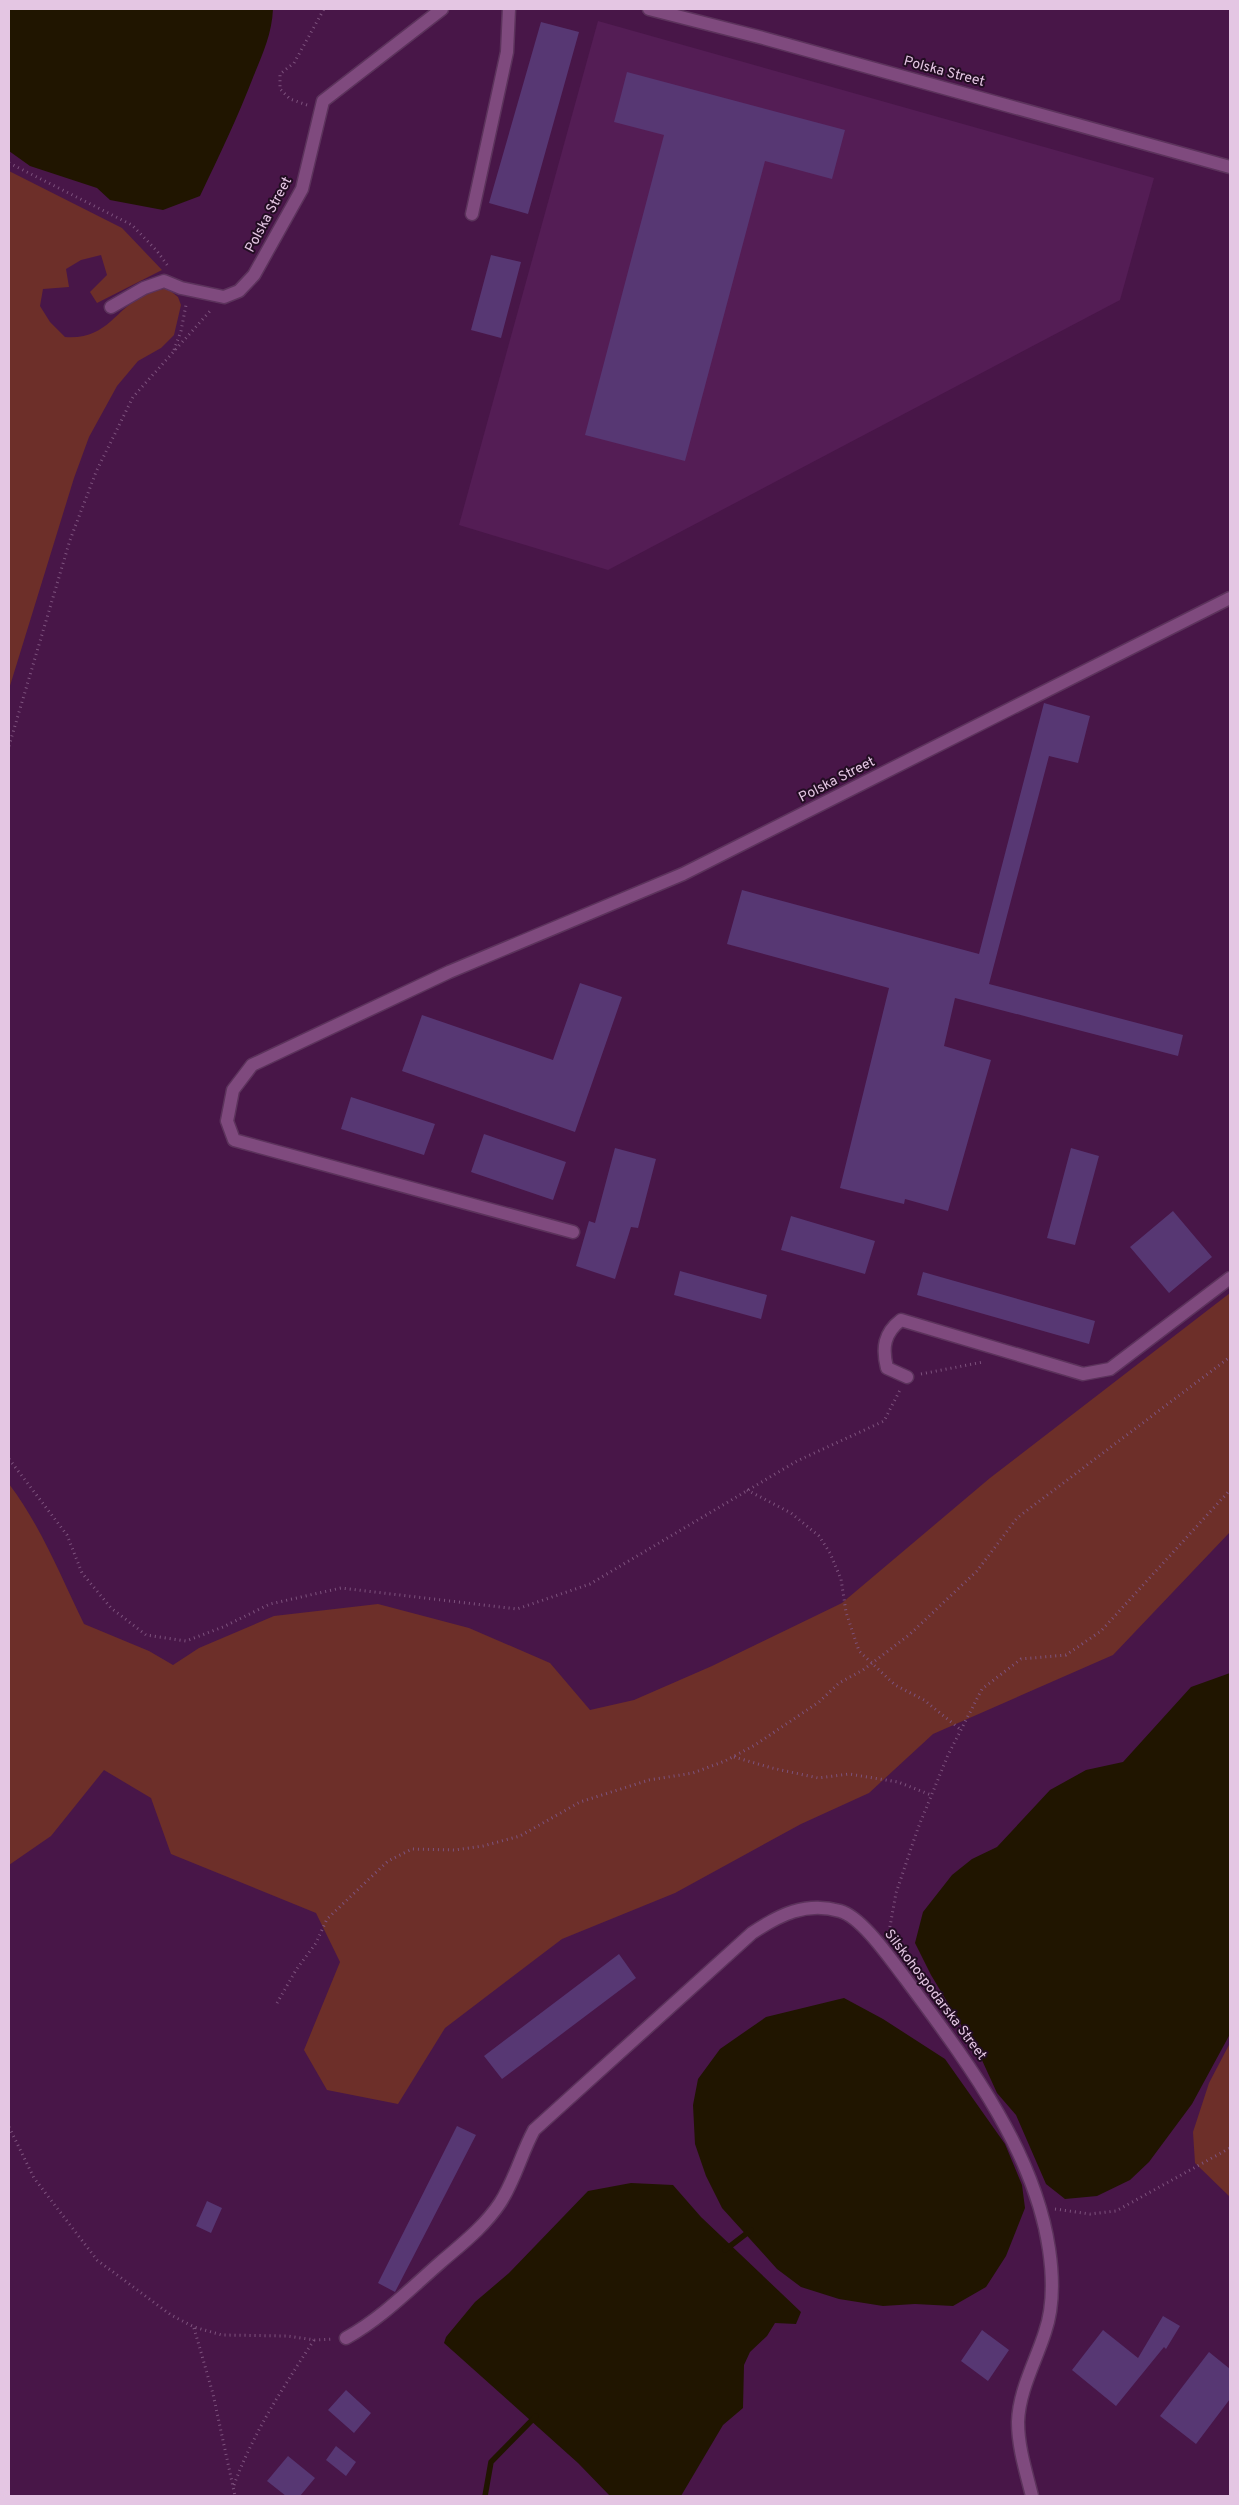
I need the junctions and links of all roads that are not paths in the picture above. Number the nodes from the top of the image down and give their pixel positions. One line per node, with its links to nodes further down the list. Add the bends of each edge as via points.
1 (442, 9): 6 (street, Polska Street, via 324,101 302,189 254,275 239,291 224,297 181,288 164,280)
2 (510, 9): 5 (street, via 507,52)
3 (649, 9): 4 (street, Polska Street, via 773,40)
4 (1230, 167)
5 (472, 214)
6 (111, 307)
7 (1230, 598): 8 (street, Polska Street, via 683,874 449,972 252,1065 233,1090 227,1120 234,1140)
8 (573, 1232)
9 (1230, 1278): 10 (street, via 1110,1369 1083,1374 901,1320 890,1328 883,1352 887,1368)
10 (907, 1377)
11 (346, 2338): 12 (street, Silskohospodarska Street, via 380,2316 472,2237 500,2204 516,2176 534,2130 752,1933 776,1917 796,1909 821,1907 842,1911 864,1928 886,1953 978,2078 1018,2153 1037,2199 1049,2248 1052,2295 1046,2331 1023,2394 1018,2421 1019,2442)
12 (1032, 2496)

